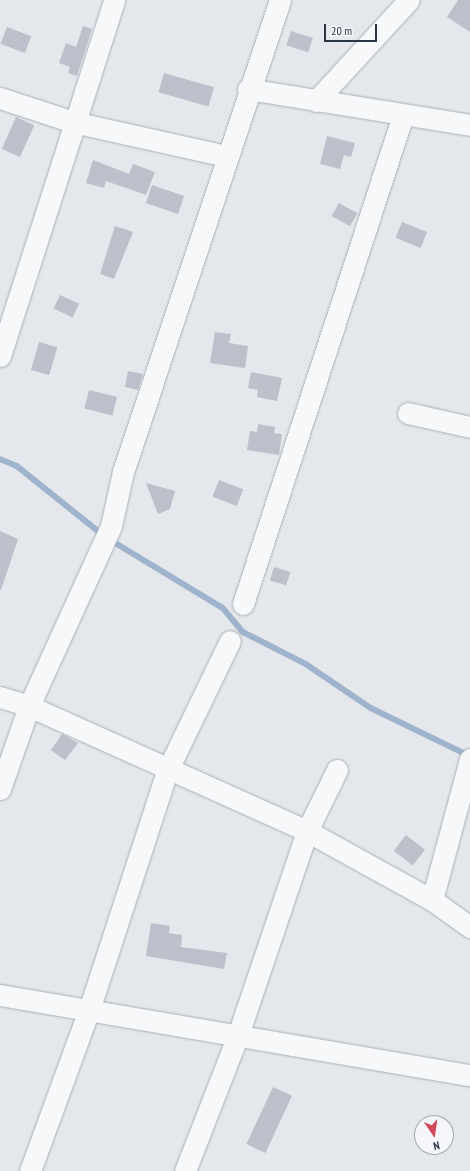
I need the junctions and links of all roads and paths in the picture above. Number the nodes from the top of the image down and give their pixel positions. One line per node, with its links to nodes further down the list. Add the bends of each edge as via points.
1 (114, 0): 8 (street)
2 (280, 0): 4 (street)
3 (409, 0): 6 (street)
4 (248, 89): 6 (street); 10 (street)
5 (0, 98): 8 (street)
6 (316, 101): 7 (street)
7 (403, 115): 9 (street); 14 (street)
8 (73, 122): 10 (street); 11 (street)
9 (470, 125)
10 (226, 156): 17 (street, via 123,472 112,526)
11 (0, 356)
12 (408, 413): 13 (street)
13 (470, 427)
14 (243, 604)
15 (230, 641): 19 (street)
16 (0, 697): 17 (street)
17 (30, 706): 19 (street); 21 (street)
18 (470, 759): 23 (street)
19 (168, 769): 22 (street); 26 (street)
20 (337, 770): 22 (street)
21 (0, 790)
22 (307, 831): 23 (street); 27 (street)
23 (432, 900): 24 (street)
24 (470, 928)
25 (0, 995): 26 (street)
26 (89, 1010): 27 (street); 29 (street)
27 (238, 1035): 28 (street); 30 (street)
28 (470, 1075)
29 (30, 1171)
30 (185, 1171)

